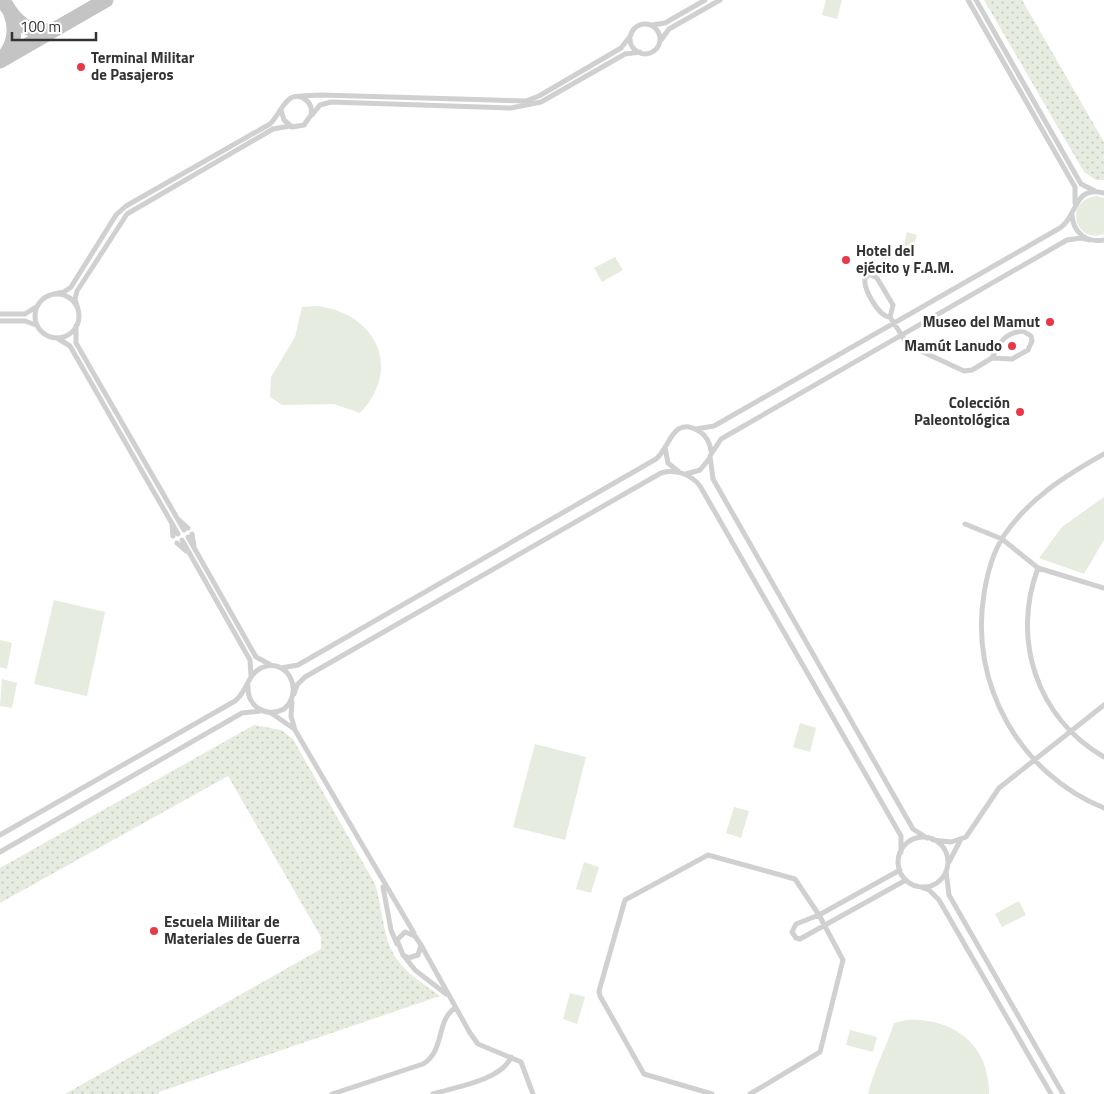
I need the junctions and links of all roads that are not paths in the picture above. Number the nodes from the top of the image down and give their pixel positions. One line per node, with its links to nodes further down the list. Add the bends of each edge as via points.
1 (705, 0): 5 (street, via 666,23)
2 (720, 0): 7 (street, via 669,29)
3 (968, 0): 16 (street, via 1076,187)
4 (976, 0): 13 (street, via 1081,184)
5 (650, 24): 6 (street, via 638,26); 7 (street, via 659,31)
6 (631, 35): 8 (street, via 633,46); 9 (street, via 621,48 526,101)
7 (660, 40): 8 (street, via 653,52)
8 (640, 52): 11 (street, via 625,54 528,107 331,102 320,105)
9 (295, 97): 10 (street, via 287,100); 11 (street, via 306,101 311,107)
10 (281, 110): 12 (street, via 284,120); 14 (street, via 270,124)
11 (311, 116): 12 (street, via 304,125)
12 (292, 127): 15 (street, via 273,129)
13 (1102, 192): 16 (street, via 1087,193)
14 (136, 200): 15 (street); 22 (street, via 116,215 71,288)
15 (139, 206): 24 (street, via 122,219 77,291)
16 (1074, 206): 17 (street)
17 (1072, 212): 18 (street, via 1076,230); 28 (street, via 1060,228)
18 (1090, 240): 20 (street); 31 (street, via 1067,240)
19 (1104, 240): 20 (street)
20 (1096, 241): 21 (street)
21 (1104, 244)
22 (54, 294): 23 (street, via 44,298); 24 (street, via 71,299)
23 (36, 307): 25 (street, via 25,314); 30 (street)
24 (78, 309): 29 (street)
25 (0, 314)
26 (890, 317): 26 (street, via 880,312 865,286 865,278 870,274 877,278 893,305); 28 (street)
27 (0, 321): 30 (street, via 28,321)
28 (894, 323): 31 (street); 34 (street, via 714,426)
29 (76, 326): 32 (street, via 68,335); 40 (street, via 76,343)
30 (38, 328): 32 (street)
31 (901, 335): 33 (street, via 908,345 960,370 972,370); 37 (street, via 721,438)
32 (57, 338): 41 (street, via 70,346)
33 (992, 358): 33 (street, via 1012,358 1028,350 1031,336 1023,331 1000,340)
34 (691, 428): 35 (street, via 674,432); 37 (street, via 707,438)
35 (665, 447): 38 (street, via 668,463); 47 (street, via 654,461 298,664)
36 (1104, 454): 43 (street, via 1043,494)
37 (710, 456): 38 (street, via 700,470); 59 (street, via 713,479 913,829)
38 (682, 473): 49 (street, via 661,473 305,677); 63 (street, via 700,486 901,836)
39 (966, 524): 43 (street)
40 (186, 529)
41 (176, 535)
42 (190, 536): 47 (street, via 256,656)
43 (1002, 539): 45 (street); 56 (street, via 991,563 982,602 983,655 988,681 998,706 1017,740)
44 (179, 542): 48 (street, via 190,555 250,660 252,672)
45 (1038, 568): 46 (street); 54 (street, via 1027,610 1029,655 1044,696)
46 (1104, 588)
47 (277, 667): 48 (street, via 262,667); 49 (street, via 290,676)
48 (248, 683): 52 (street, via 251,702); 58 (street, via 235,701)
49 (294, 694): 50 (street)
50 (292, 700): 52 (street, via 279,711); 53 (street, via 291,716)
51 (1104, 705): 54 (street)
52 (266, 712): 53 (street); 62 (street, via 253,710 242,713)
53 (295, 730): 66 (street)
54 (1070, 732): 55 (street); 56 (street)
55 (1104, 757)
56 (1034, 761): 57 (street, via 1063,786); 61 (street, via 999,788 970,834)
57 (1104, 808)
58 (0, 835)
59 (927, 838): 60 (street); 63 (street, via 914,839)
60 (934, 840): 61 (street); 64 (street, via 944,848)
61 (961, 840): 64 (street)
62 (0, 852)
63 (901, 852): 65 (street)
64 (947, 869): 68 (street, via 934,884); 86 (street, via 949,895)
65 (900, 870): 67 (street); 69 (street)
66 (379, 874): 73 (street); 75 (street, via 387,899 391,930)
67 (906, 880): 68 (street); 70 (street)
68 (917, 886): 85 (street, via 929,890 939,900)
69 (851, 898): 70 (street); 71 (street)
70 (856, 907): 72 (street)
71 (819, 915): 72 (street); 72 (street, via 796,924 794,935 804,939); 83 (street, via 795,879 708,855 622,904 600,996 644,1074)
72 (825, 924): 84 (street, via 844,964 820,1052)
73 (416, 936): 74 (street); 75 (street, via 411,932 402,933 397,940)
74 (421, 945): 76 (street, via 416,957); 77 (street)
75 (398, 946): 76 (street)
76 (403, 955): 77 (street, via 414,970 434,983)
77 (452, 1002): 78 (street)
78 (456, 1008): 79 (street, via 478,1044); 80 (street, via 446,1017 432,1059)
79 (511, 1057): 81 (street, via 506,1066 495,1074); 82 (street, via 521,1062)
80 (332, 1094)
81 (433, 1094)
82 (533, 1094)
83 (712, 1094)
84 (750, 1094)
85 (1051, 1094)
86 (1062, 1094)

